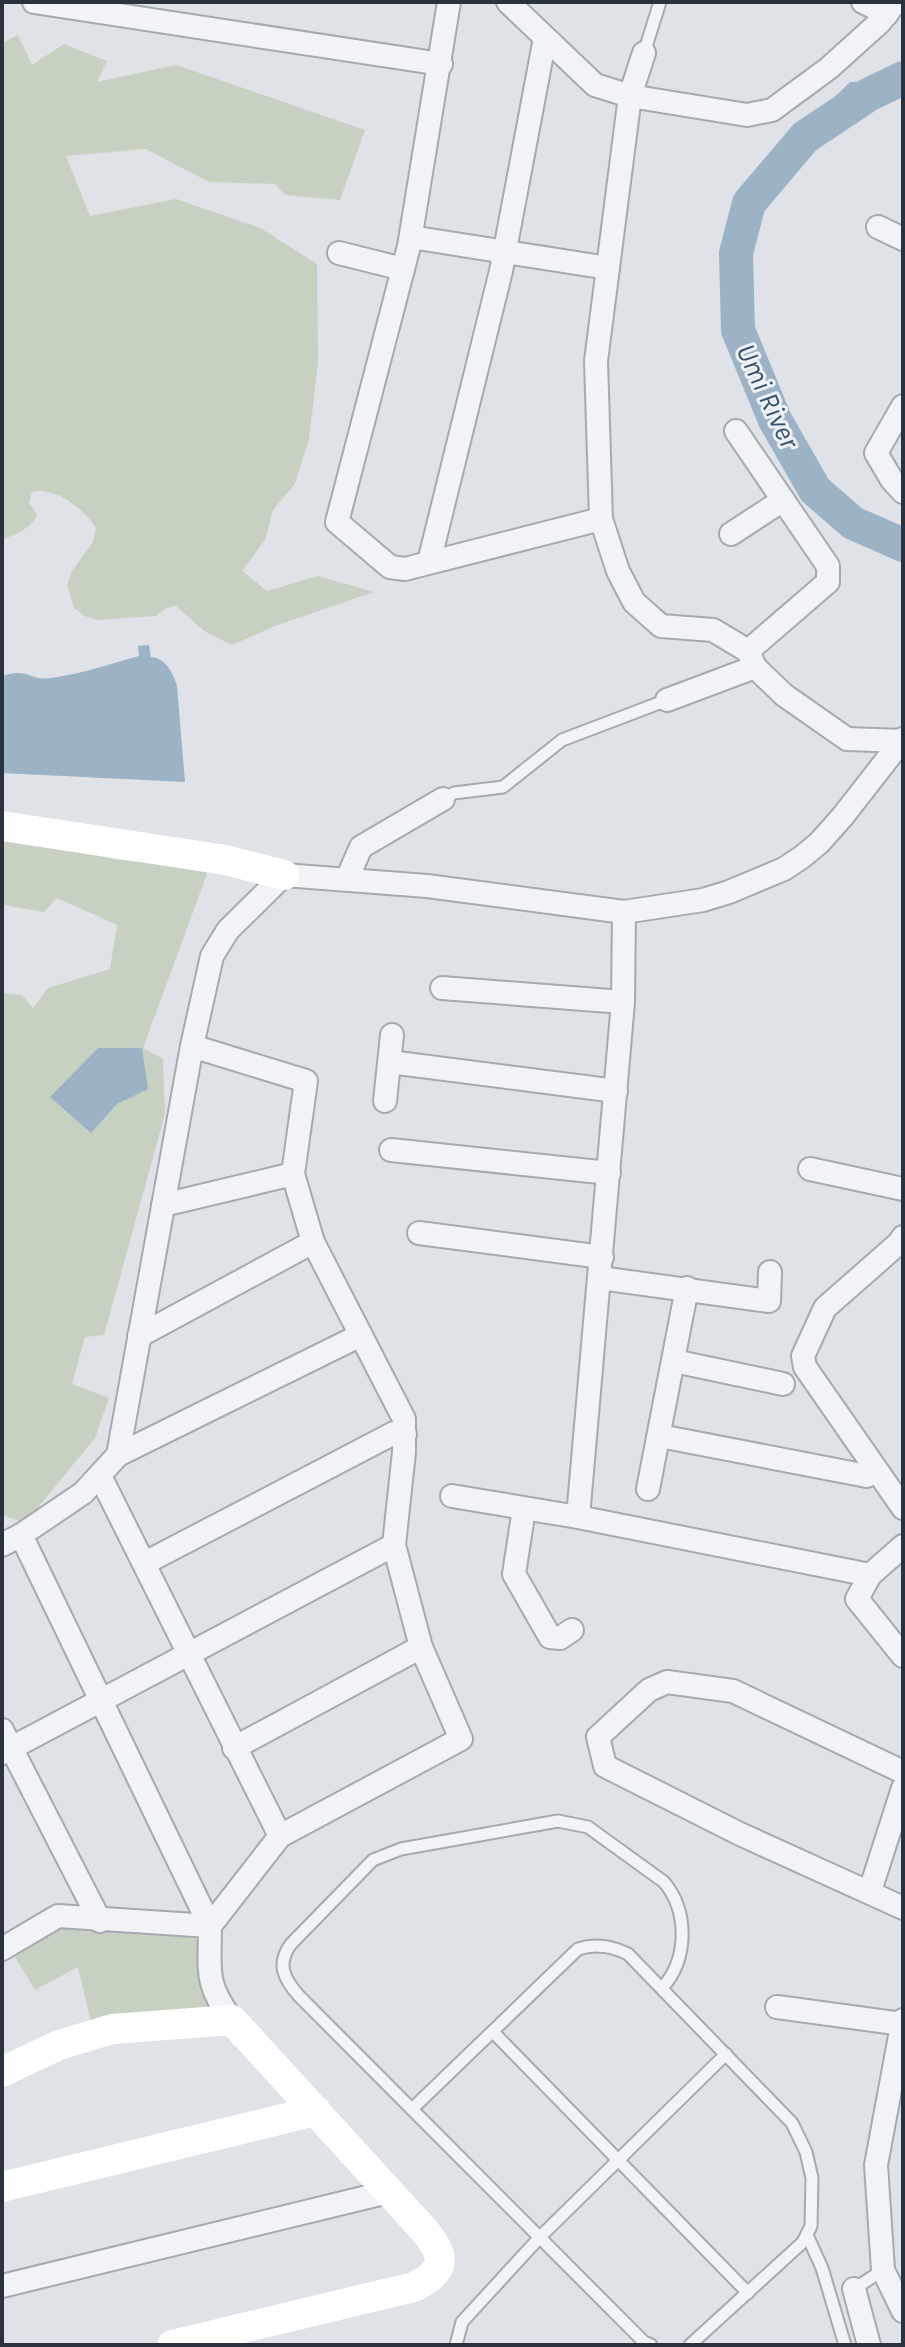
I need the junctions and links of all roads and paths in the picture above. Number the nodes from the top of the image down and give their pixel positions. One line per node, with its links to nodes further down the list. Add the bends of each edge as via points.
1 (34, 2): 7 (street)
2 (449, 2): 10 (street)
3 (508, 2): 8 (street)
4 (660, 2): 9 (lane)
5 (863, 2): 6 (street)
6 (891, 8): 11 (street, via 829,68 772,110 747,115)
7 (131, 10): 10 (street)
8 (545, 38): 11 (street, via 595,85); 15 (street)
9 (644, 53): 11 (street)
10 (441, 64): 13 (street)
11 (630, 96): 17 (street)
12 (878, 227): 14 (street)
13 (411, 237): 15 (street); 18 (street)
14 (903, 239)
15 (505, 252): 17 (street); 25 (street)
16 (339, 253): 18 (street)
17 (608, 268): 23 (street, via 596,361)
18 (403, 269): 25 (street, via 337,522 390,567)
19 (903, 406): 21 (street, via 876,453)
20 (736, 431): 22 (street)
21 (903, 492)
22 (783, 500): 24 (street); 26 (street, via 828,566 828,582)
23 (601, 519): 25 (street); 26 (street, via 634,602 661,626 713,630)
24 (731, 534)
25 (429, 562)
26 (752, 659): 27 (street); 28 (street, via 784,695 847,739)
27 (667, 700): 29 (lane, via 562,740 503,787)
28 (903, 740): 33 (street, via 819,843 784,869 703,900)
29 (443, 799): 32 (street, via 361,847)
30 (2, 826): 31 (street, via 225,860)
31 (284, 875): 32 (street); 37 (street, via 228,930 212,956)
32 (347, 879): 33 (street)
33 (624, 912): 35 (street)
34 (442, 988): 35 (street)
35 (623, 1002): 39 (street)
36 (392, 1035): 38 (street)
37 (192, 1046): 44 (street, via 306,1081); 46 (street)
38 (390, 1062): 39 (street); 40 (street)
39 (616, 1091): 43 (street)
40 (385, 1101)
41 (391, 1150): 43 (street)
42 (810, 1169): 45 (street)
43 (609, 1173): 50 (street)
44 (293, 1174): 46 (street); 49 (street)
45 (903, 1189)
46 (163, 1205): 54 (street)
47 (419, 1233): 50 (street)
48 (903, 1237): 60 (street, via 825,1308 803,1356 805,1367)
49 (313, 1242): 53 (street); 54 (street)
50 (601, 1268): 52 (street); 66 (street)
51 (770, 1272): 52 (street, via 769,1301)
52 (687, 1288): 55 (street)
53 (361, 1335): 57 (street, via 404,1419); 59 (street)
54 (139, 1336): 59 (street)
55 (674, 1361): 56 (street); 58 (street)
56 (783, 1384)
57 (405, 1434): 68 (street); 70 (street, via 394,1433)
58 (660, 1436): 60 (street, via 867,1476); 62 (street)
59 (118, 1455): 61 (street)
60 (875, 1471): 64 (street)
61 (100, 1476): 67 (street); 70 (street)
62 (648, 1489)
63 (452, 1496): 65 (street)
64 (903, 1508)
65 (524, 1509): 66 (street); 72 (street, via 514,1574 550,1637)
66 (578, 1517): 71 (street)
67 (12, 1540): 76 (street)
68 (394, 1545): 73 (street); 74 (street)
69 (903, 1546): 71 (street)
70 (145, 1563): 74 (street)
71 (870, 1575): 75 (street, via 857,1599)
72 (572, 1630)
73 (421, 1647): 78 (street); 81 (street, via 461,1739)
74 (189, 1655): 76 (street); 78 (street)
75 (903, 1656)
76 (101, 1701): 77 (street); 85 (street)
77 (5, 1744): 84 (street)
78 (234, 1748): 81 (street)
79 (903, 1772): 82 (street, via 733,1691 667,1682 649,1690 598,1737 605,1766)
80 (903, 1788): 82 (street)
81 (280, 1836): 85 (street)
82 (870, 1891): 83 (street)
83 (903, 1908)
84 (100, 1921): 85 (street); 86 (street, via 58,1916)
85 (210, 1926): 89 (street, via 210,1984)
86 (3, 1947)
87 (662, 1988): 91 (lane, via 628,1954 590,1945 567,1958); 92 (lane); 94 (lane, via 672,1977 683,1930 671,1889 588,1827 558,1821 401,1849 373,1860 291,1944 283,1974)
88 (777, 2007): 90 (street)
89 (232, 2020): 93 (street, via 112,2029 59,2045); 95 (street)
90 (902, 2022): 101 (street, via 876,2165)
91 (493, 2032): 94 (lane); 96 (lane)
92 (726, 2054): 96 (lane); 99 (lane, via 797,2131 812,2178)
93 (2, 2072)
94 (412, 2109): 100 (lane)
95 (316, 2111): 97 (street); 98 (street)
96 (617, 2160): 100 (lane); 104 (lane)
97 (2, 2187)
98 (388, 2192): 102 (street); 106 (street, via 436,2245 440,2268 432,2278 414,2287)
99 (807, 2235): 104 (lane); 110 (lane)
100 (540, 2237): 107 (lane, via 462,2322); 108 (lane)
101 (883, 2270): 103 (lane); 105 (street)
102 (2, 2286)
103 (854, 2289): 111 (street)
104 (748, 2293): 109 (lane)
105 (903, 2311)
106 (172, 2345)
107 (456, 2345)
108 (651, 2345)
109 (690, 2345)
110 (845, 2345)
111 (869, 2345)

